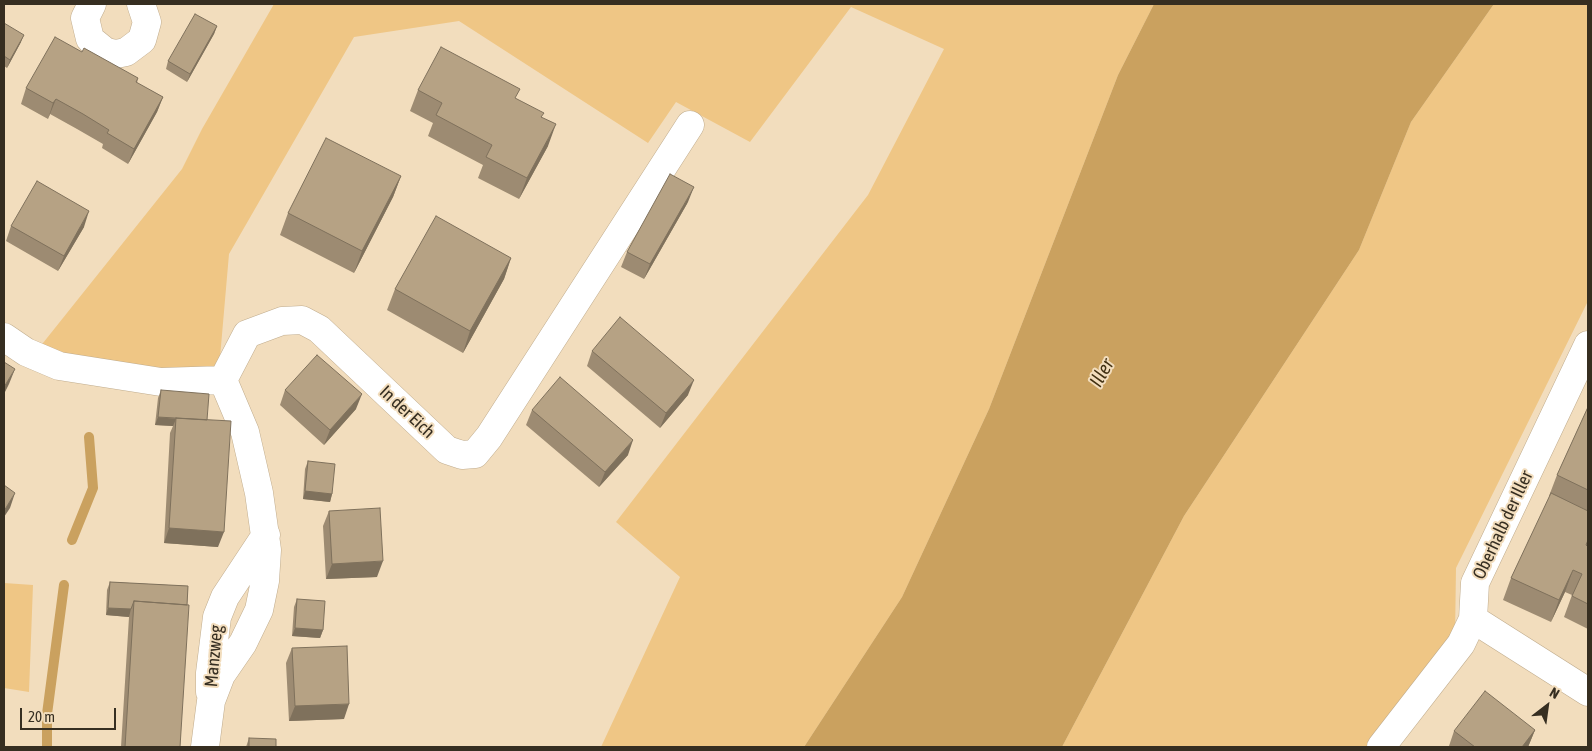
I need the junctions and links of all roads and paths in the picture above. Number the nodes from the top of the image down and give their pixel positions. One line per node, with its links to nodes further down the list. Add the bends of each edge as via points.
1 (92, 4): 2 (street, via 85,18 90,39 106,52 116,54 126,52 142,40 147,22)
2 (141, 4)
3 (690, 125): 6 (street, In der Eich, via 475,454 462,455 447,450 319,329 302,320 282,321 247,334)
4 (4, 337): 6 (street, via 26,352 59,366 161,382)
5 (1588, 345): 8 (street, Oberhalb der Iller, via 1475,583)
6 (224, 380): 7 (street, Manzweg, via 245,432)
7 (266, 535): 10 (street, Manzweg, via 265,581 259,610 243,643 221,675); 10 (street, Manzweg, via 230,589 217,617 210,673)
8 (1473, 619): 9 (street); 12 (street, Oberhalb der Iller, via 1461,644)
9 (1588, 692)
10 (211, 701): 11 (street, Manzweg)
11 (206, 747)
12 (1381, 747)

